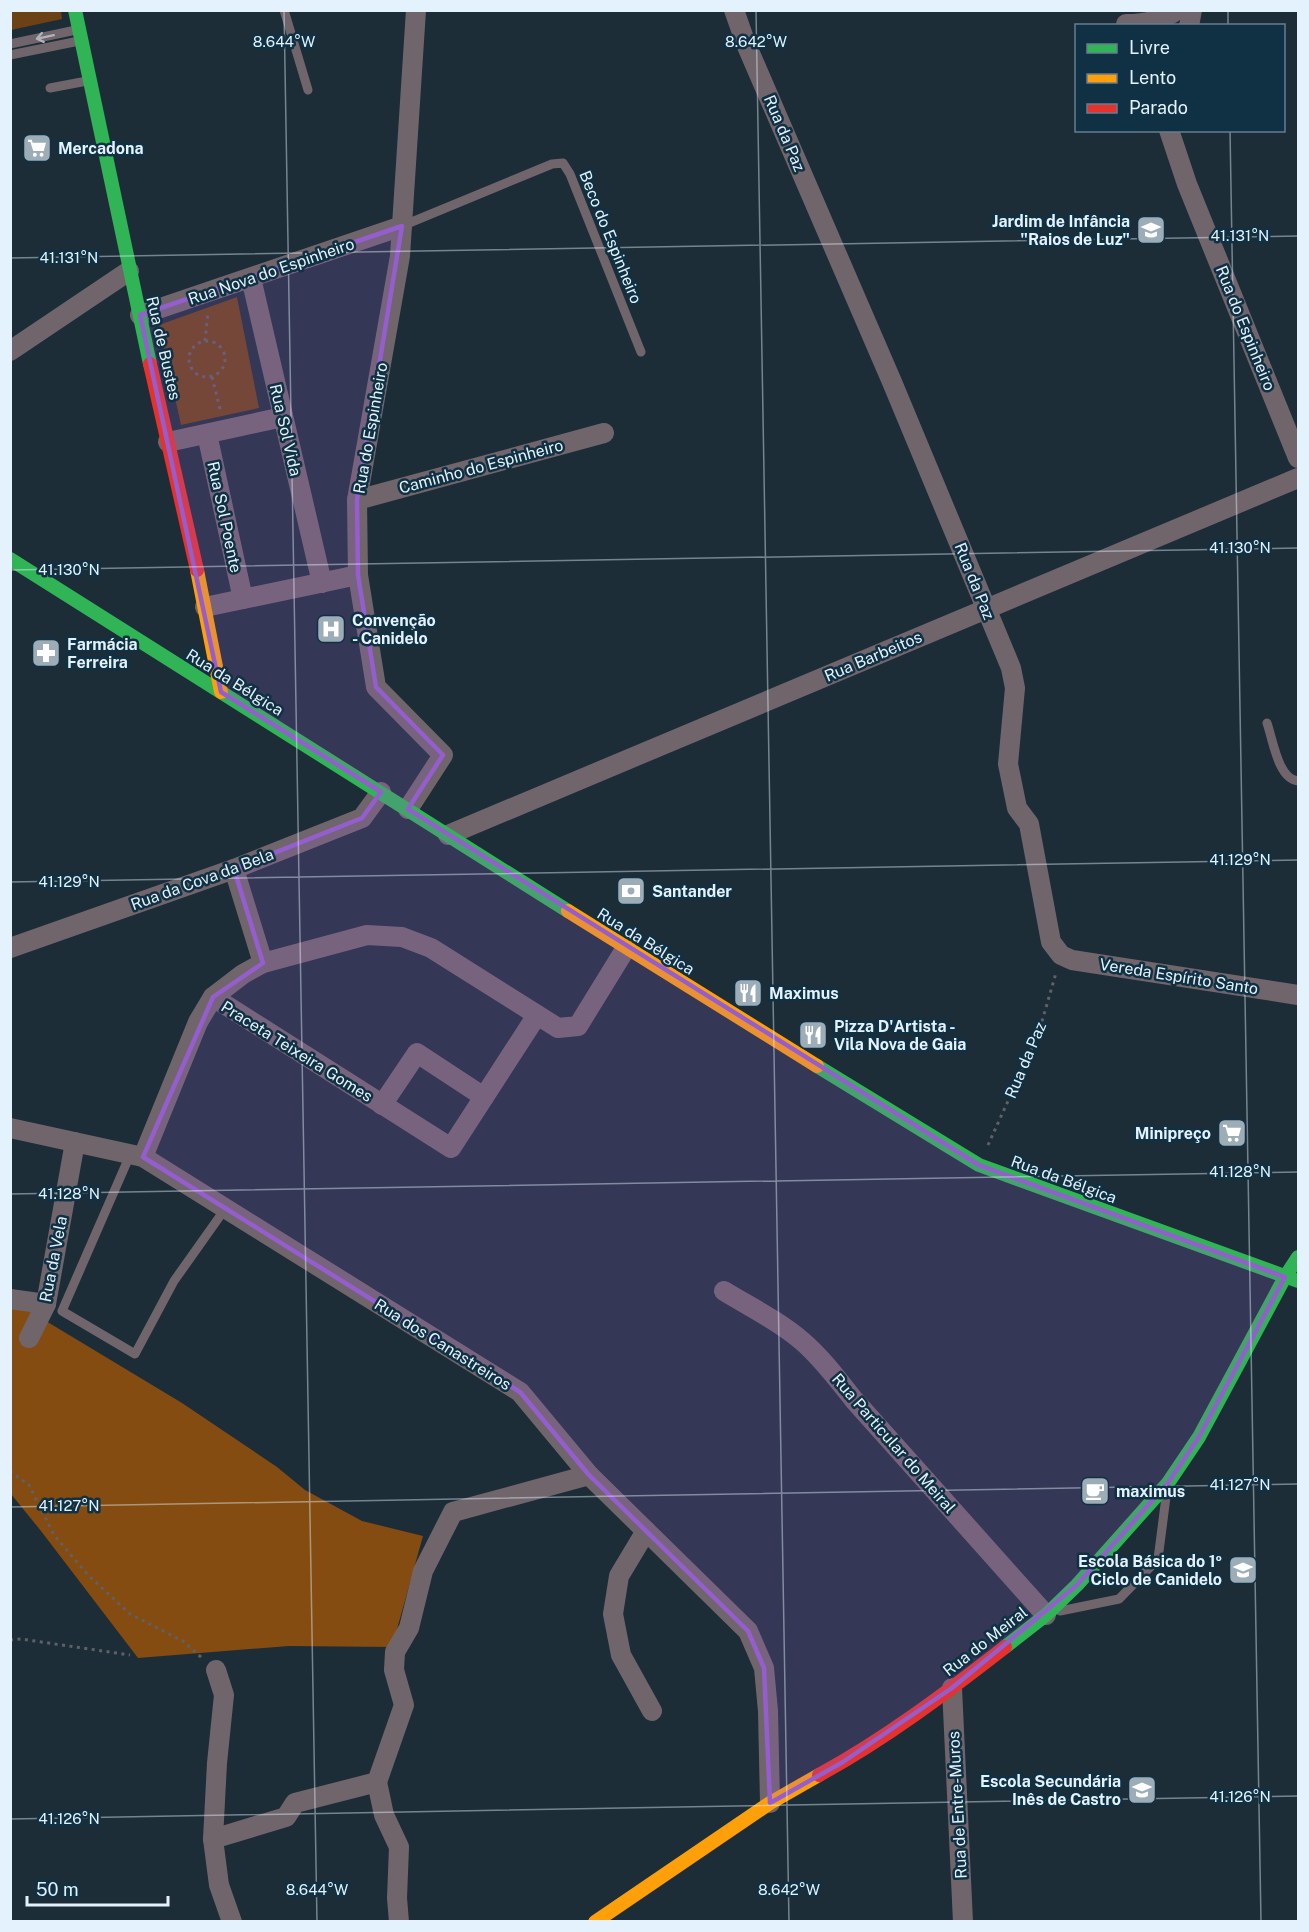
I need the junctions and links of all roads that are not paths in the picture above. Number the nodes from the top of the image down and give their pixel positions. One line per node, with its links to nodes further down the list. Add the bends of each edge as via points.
1 (75, 10): 7 (main road, Rua de Bustes)
2 (284, 10): 12 (lane)
3 (416, 10): 14 (street, Rua do Espinheiro)
4 (734, 10): 32 (street, Rua da Paz)
5 (1177, 10): 6 (street, via 1155,21)
6 (1124, 20)
7 (80, 35): 8 (lane, one-way to 8); 9 (lane, via 37,52); 10 (main road, Rua de Bustes)
8 (10, 44)
9 (10, 55)
10 (90, 80): 11 (lane); 15 (main road, Rua de Bustes)
11 (50, 88)
12 (308, 90)
13 (1169, 132): 24 (street, Rua do Espinheiro)
14 (402, 226): 16 (street, Rua Nova do Espinheiro); 19 (lane, Beco do Espinheiro, via 563,162); 26 (street, Rua do Espinheiro)
15 (129, 271): 17 (main road, Rua de Bustes); 18 (street)
16 (251, 278): 17 (street, Rua Nova do Espinheiro); 20 (street, Rua Sol Vida)
17 (140, 315): 23 (main road, Rua de Bustes)
18 (10, 351)
19 (641, 352)
20 (283, 417): 21 (street); 29 (street, Rua Sol Vida)
21 (216, 432): 23 (street); 30 (street, Rua Sol Poente)
22 (604, 433): 26 (street, Caminho do Espinheiro)
23 (168, 442): 31 (main road, Rua de Bustes)
24 (1299, 458)
25 (1299, 478): 32 (street, Rua Barbeitos)
26 (357, 500): 28 (street, Rua do Espinheiro)
27 (10, 560): 33 (main road, Rua da Bélgica)
28 (358, 575): 29 (street); 37 (street, Rua do Espinheiro, via 376,687 442,755)
29 (322, 583): 30 (street)
30 (243, 599): 31 (street)
31 (205, 607): 33 (main road, Rua de Bustes)
32 (987, 609): 38 (street, Rua Barbeitos); 42 (street, Rua da Paz, via 1015,688 1008,764 1017,808 1029,824 1051,942)
33 (221, 692): 36 (main road, Rua da Bélgica)
34 (1267, 723): 35 (lane, via 1283,772)
35 (1299, 781)
36 (381, 792): 37 (main road, Rua da Bélgica); 39 (street, Rua da Cova da Bela, via 362,818)
37 (408, 809): 38 (main road, Rua da Bélgica)
38 (448, 835): 41 (main road, Rua da Bélgica)
39 (234, 869): 40 (street, Rua da Cova da Bela); 43 (street)
40 (10, 948)
41 (626, 948): 46 (street, via 578,1026 558,1028); 54 (main road, Rua da Bélgica, via 979,1165)
42 (1061, 955): 44 (street, Vereda Espírito Santo, via 1072,960)
43 (263, 963): 45 (street); 46 (street, via 367,935 402,937 431,948)
44 (1299, 995)
45 (213, 997): 48 (street, Praceta Teixeira Gomes); 51 (street)
46 (537, 1015): 47 (street, Praceta Teixeira Gomes)
47 (484, 1098): 48 (street, Praceta Teixeira Gomes, via 451,1148); 48 (street, Praceta Teixeira Gomes, via 417,1053)
48 (382, 1105)
49 (10, 1128): 50 (street, Rua dos Canastreiros)
50 (75, 1142): 51 (street, Rua dos Canastreiros); 57 (street, Rua da Vela)
51 (136, 1156): 52 (street, Rua dos Canastreiros); 52 (lane, via 62,1311 135,1354 174,1281)
52 (225, 1209): 59 (street, Rua dos Canastreiros, via 520,1392)
53 (1299, 1257): 54 (main road, Rua do Meiral)
54 (1292, 1279): 60 (main road, Rua do Meiral)
55 (724, 1292): 62 (street, Rua Particular do Meiral, via 802,1341 825,1364)
56 (10, 1299): 57 (street)
57 (46, 1304): 58 (street, Rua da Vela)
58 (29, 1338)
59 (589, 1475): 61 (street, Rua dos Canastreiros); 66 (street, via 453,1512 423,1571 409,1628 395,1652 394,1670 404,1705)
60 (1168, 1483): 62 (main road, Rua do Meiral); 62 (lane, via 1158,1559 1119,1599)
61 (646, 1531): 65 (street, via 619,1576 613,1614 621,1655); 67 (street, Rua dos Canastreiros, via 748,1631 764,1668)
62 (1046, 1615): 64 (main road, Rua do Meiral)
63 (216, 1670): 68 (street, via 224,1695)
64 (952, 1688): 67 (main road, Rua do Meiral, via 843,1762); 72 (street, Rua de Entre-Muros)
65 (652, 1711)
66 (377, 1782): 68 (street, via 295,1803 286,1817); 71 (street, via 384,1815 399,1846)
67 (770, 1803): 69 (main road, Rua do Meiral)
68 (213, 1839): 70 (street, via 219,1885)
69 (606, 1918)
70 (231, 1922)
71 (399, 1922)
72 (963, 1922)

